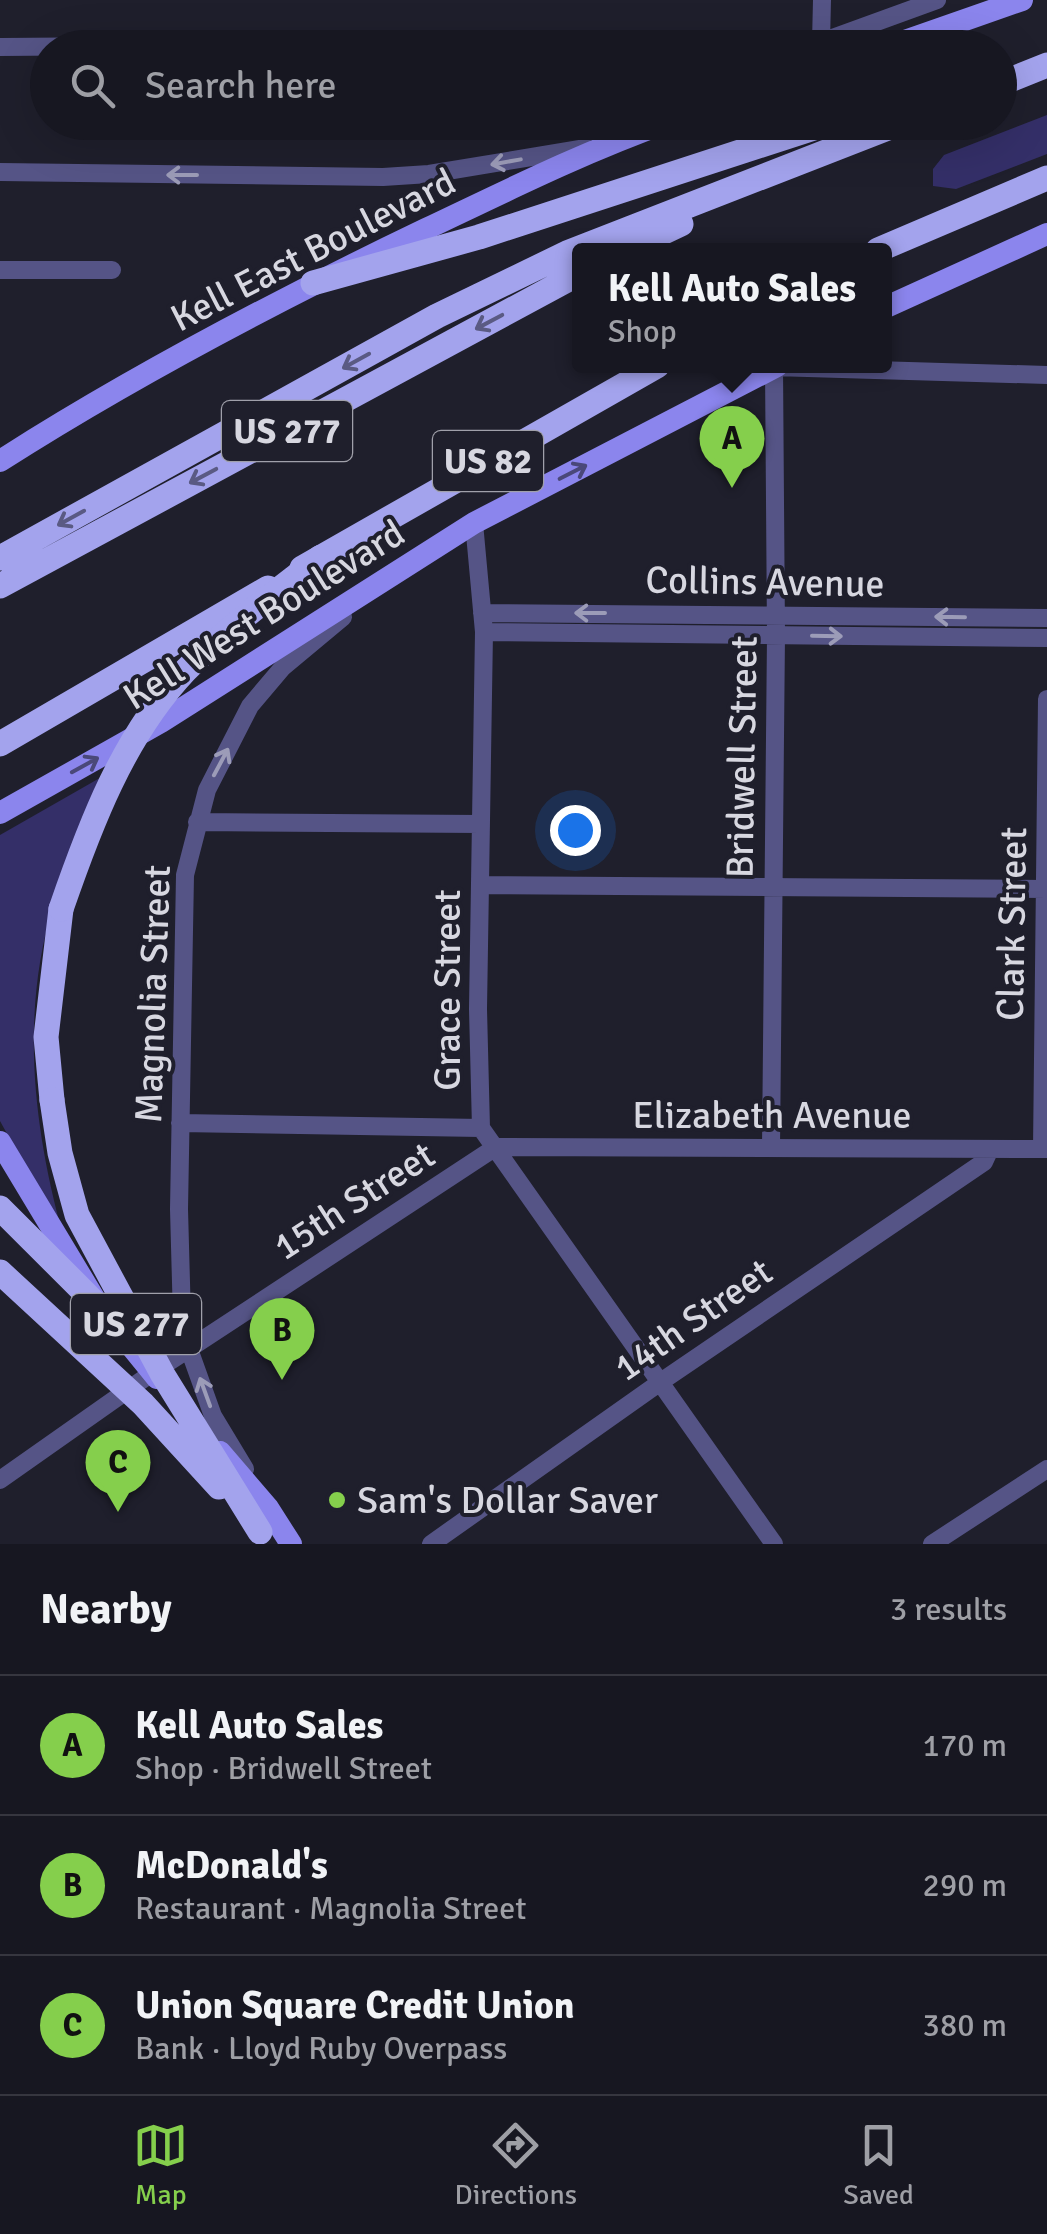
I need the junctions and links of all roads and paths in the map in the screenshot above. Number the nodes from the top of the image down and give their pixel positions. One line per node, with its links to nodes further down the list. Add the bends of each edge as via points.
1 (822, 0): 4 (street)
2 (937, 0): 5 (street)
3 (1022, 0): 6 (main road)
4 (816, 30)
5 (854, 30)
6 (936, 30)
7 (30, 46): 8 (street)
8 (0, 47)
9 (1047, 52): 10 (highway)
10 (1017, 62)
11 (1047, 65): 12 (highway)
12 (1017, 77)
13 (618, 140): 16 (main road, Kell East Boulevard)
14 (777, 140): 28 (highway, via 480,238)
15 (859, 140): 17 (highway)
16 (602, 146): 18 (street, one-way to 18, via 384,177); 28 (main road, Kell East Boulevard)
17 (834, 150): 21 (highway); 22 (highway)
18 (0, 172)
19 (1047, 178): 23 (highway)
20 (1047, 234): 29 (main road)
21 (627, 243)
22 (641, 243)
23 (892, 244)
24 (572, 268): 38 (highway, one-way to 38, via 437,316)
25 (572, 268): 39 (highway, US 277, one-way to 39)
26 (0, 270): 27 (street)
27 (112, 270)
28 (314, 283): 35 (main road, Kell East Boulevard)
29 (892, 304)
30 (892, 368): 34 (street)
31 (645, 373): 37 (highway, US 82)
32 (763, 373): 36 (main road, Kell West Boulevard, one-way to 32)
33 (776, 373): 41 (street, Bridwell Street)
34 (1047, 375)
35 (0, 461)
36 (474, 523): 40 (street, Grace Street); 48 (main road, Kell West Boulevard, one-way to 36, via 161,722); 49 (street, Magnolia Street, one-way to 36, via 250,706 283,667)
37 (321, 557): 47 (highway, US 82, bridge); 69 (highway, US 277, bridge, via 184,673 106,790 61,909 46,1037 60,1153 77,1214 163,1375)
38 (0, 558)
39 (0, 586)
40 (482, 613): 41 (street, Collins Avenue, one-way to 40); 43 (street, Grace Street)
41 (776, 614): 42 (street, Collins Avenue, one-way to 41); 44 (street, Bridwell Street)
42 (1047, 618)
43 (484, 632): 44 (street, Collins Avenue); 50 (street, Grace Street)
44 (776, 635): 45 (street, Collins Avenue, one-way to 45); 52 (street, Bridwell Street)
45 (1047, 638)
46 (1047, 700): 53 (street, Clark Street)
47 (0, 744)
48 (0, 813)
49 (196, 822): 50 (street); 54 (street, Magnolia Street, via 185,875)
50 (481, 824): 51 (street, Grace Street)
51 (480, 885): 52 (street); 55 (street, Grace Street)
52 (773, 885): 53 (street); 58 (street, Bridwell Street)
53 (1046, 889): 60 (street, Clark Street)
54 (180, 1124): 55 (street); 64 (street, Magnolia Street, via 181,1301)
55 (481, 1128): 57 (street, Grace Street)
56 (0, 1142): 63 (main road)
57 (496, 1146): 58 (street, Elizabeth Avenue); 64 (street, 15th Street); 66 (street, Grace Street)
58 (771, 1148): 59 (street, Elizabeth Avenue)
59 (990, 1149): 60 (street, Elizabeth Avenue); 66 (street, 14th Street, via 984,1162)
60 (1044, 1149)
61 (0, 1208): 63 (highway)
62 (0, 1272): 69 (highway, bridge)
63 (100, 1308): 65 (main road)
64 (188, 1349): 65 (street, 15th Street); 69 (street, Magnolia Street, one-way to 64)
65 (152, 1373): 68 (street, 15th Street); 69 (main road)
66 (662, 1381): 71 (street, 14th Street); 72 (street, Grace Street)
67 (1047, 1469): 73 (street)
68 (0, 1480)
69 (265, 1528): 70 (main road)
70 (291, 1544)
71 (430, 1544)
72 (774, 1544)
73 (932, 1544)

